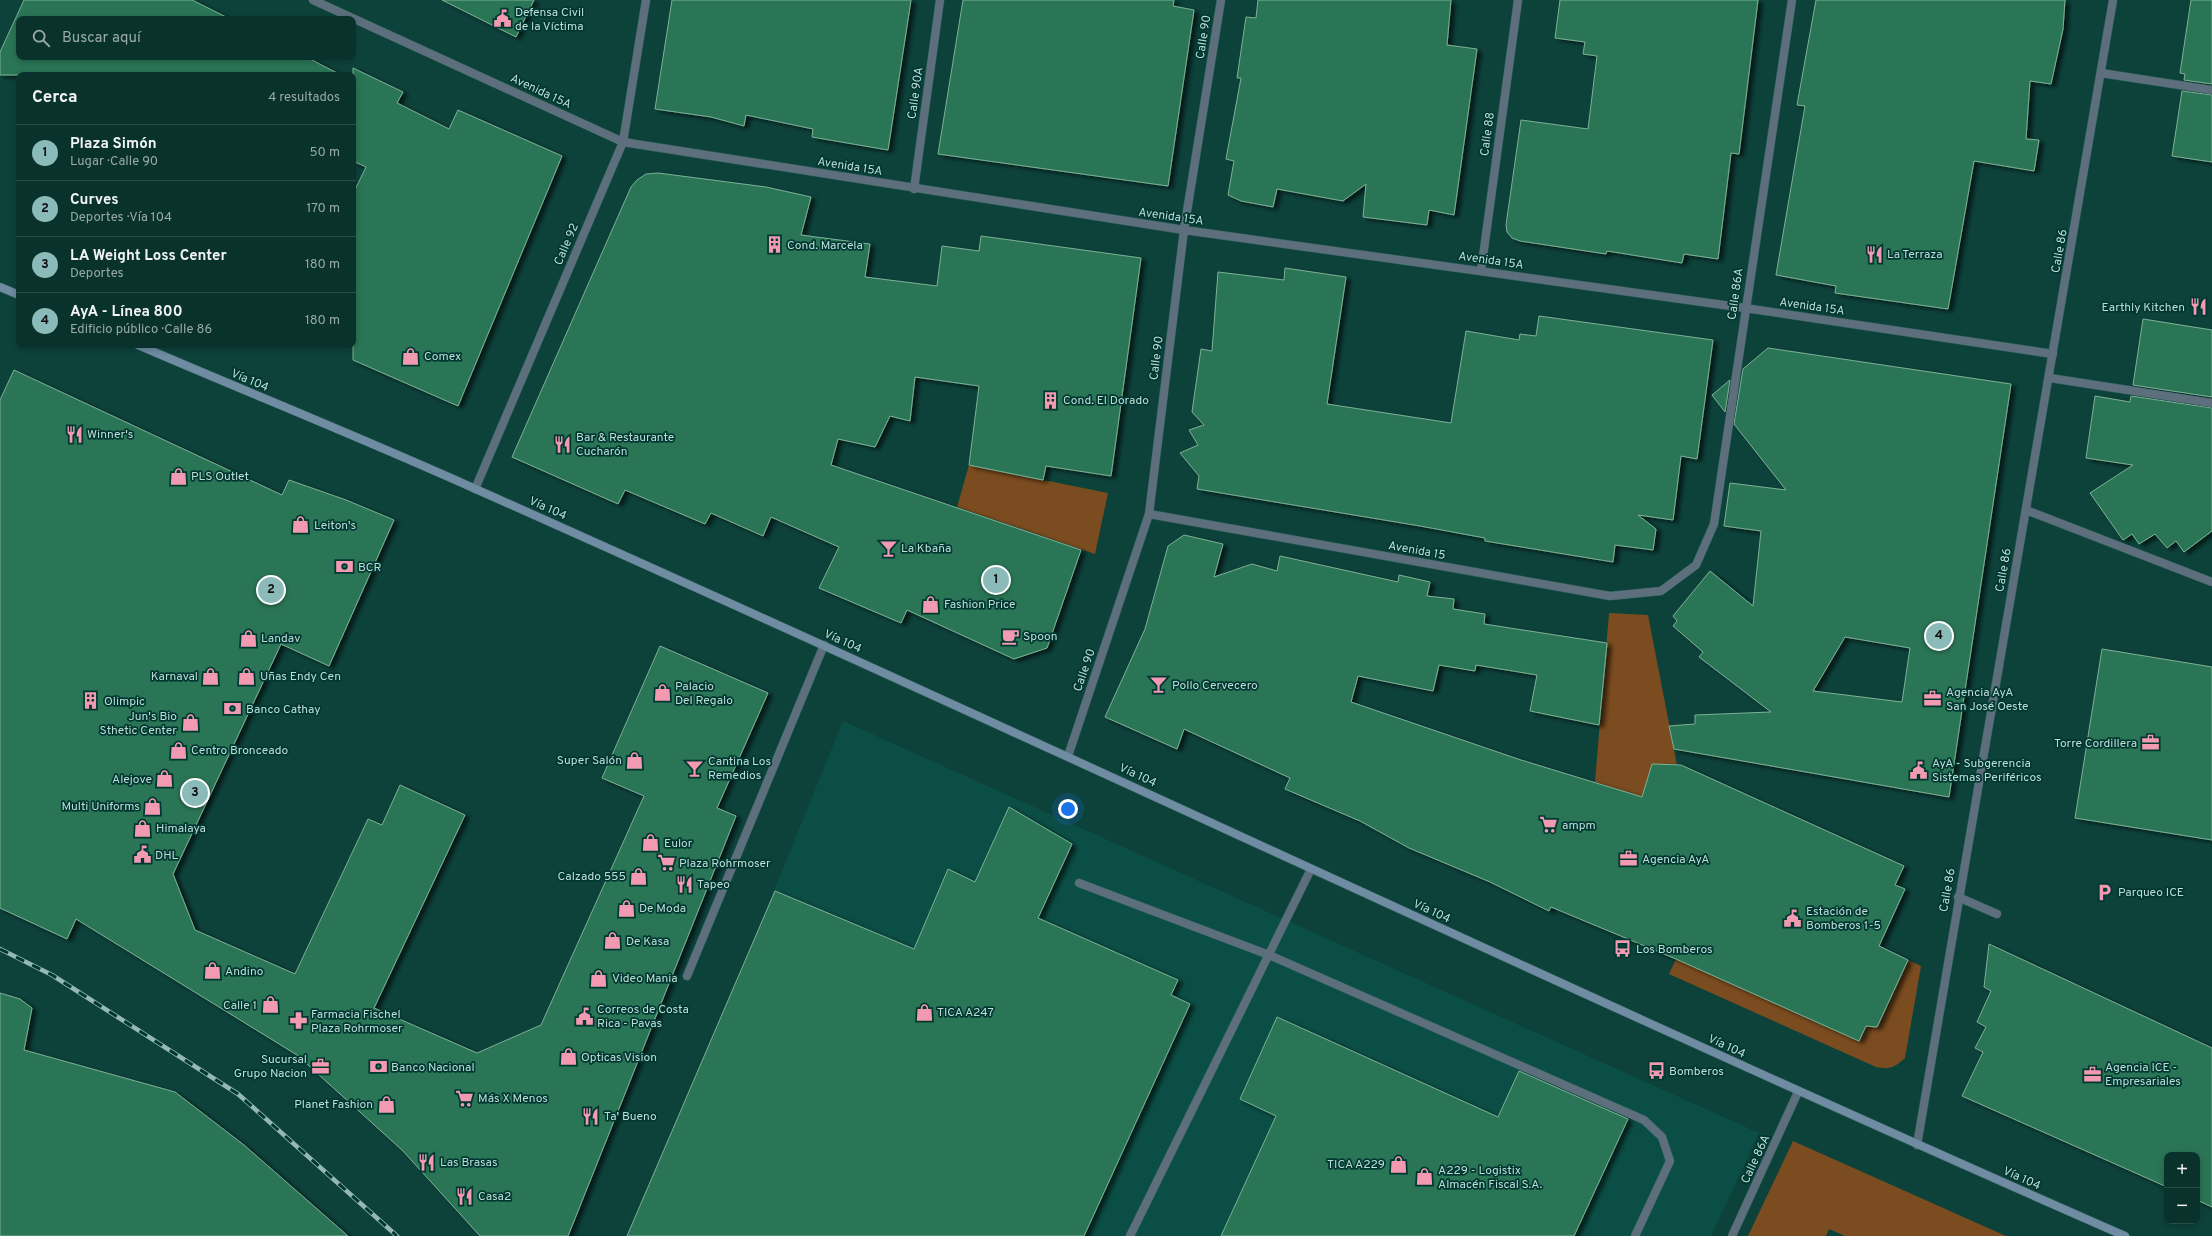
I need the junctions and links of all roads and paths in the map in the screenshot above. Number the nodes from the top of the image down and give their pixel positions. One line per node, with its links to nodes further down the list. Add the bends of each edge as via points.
1 (313, 0): 8 (street, Avenida 15A)
2 (646, 0): 12 (street, Calle 92)
3 (940, 0): 13 (street, Calle 90A)
4 (1221, 0): 14 (street, Calle 90)
5 (1518, 0): 15 (street, Calle 88)
6 (1792, 0): 18 (street, Calle 86A)
7 (2113, 0): 10 (street, Calle 86)
8 (348, 16)
9 (356, 20): 12 (street, Avenida 15A)
10 (2101, 73): 11 (street); 20 (street, Calle 86)
11 (2212, 90)
12 (623, 142): 13 (street, Avenida 15A); 23 (street, Calle 92)
13 (914, 188): 14 (street, Avenida 15A)
14 (1184, 230): 15 (street, Avenida 15A); 25 (street, Calle 90)
15 (1481, 271): 18 (street, Avenida 15A)
16 (0, 286): 17 (main road)
17 (16, 294)
18 (1745, 308): 20 (street, Avenida 15A); 26 (street, Calle 86A, via 1714,524 1696,565)
19 (145, 348): 23 (main road, Vía 104)
20 (2053, 354): 21 (street, Calle 86)
21 (2050, 378): 22 (street); 24 (street, Calle 86)
22 (2212, 403)
23 (475, 488): 28 (main road, Vía 104)
24 (2026, 510): 27 (street); 32 (street, Calle 86)
25 (1149, 514): 26 (street, Avenida 15, via 1610,596 1661,591); 29 (street, Calle 90)
26 (1678, 579)
27 (2212, 582)
28 (824, 645): 29 (main road, Vía 104); 35 (street)
29 (1068, 756): 30 (main road, Vía 104)
30 (1311, 869): 34 (street); 36 (main road, Vía 104)
31 (1078, 883): 34 (street)
32 (1958, 897): 33 (street); 37 (street, Calle 86)
33 (1997, 914)
34 (1269, 955): 38 (street); 39 (street, via 1644,1120 1662,1137 1670,1160)
35 (687, 976)
36 (1798, 1092): 37 (main road, Vía 104); 40 (street, Calle 86A)
37 (1917, 1145): 41 (main road, Vía 104)
38 (1130, 1236)
39 (1635, 1236)
40 (1732, 1236)
41 (2125, 1236)

